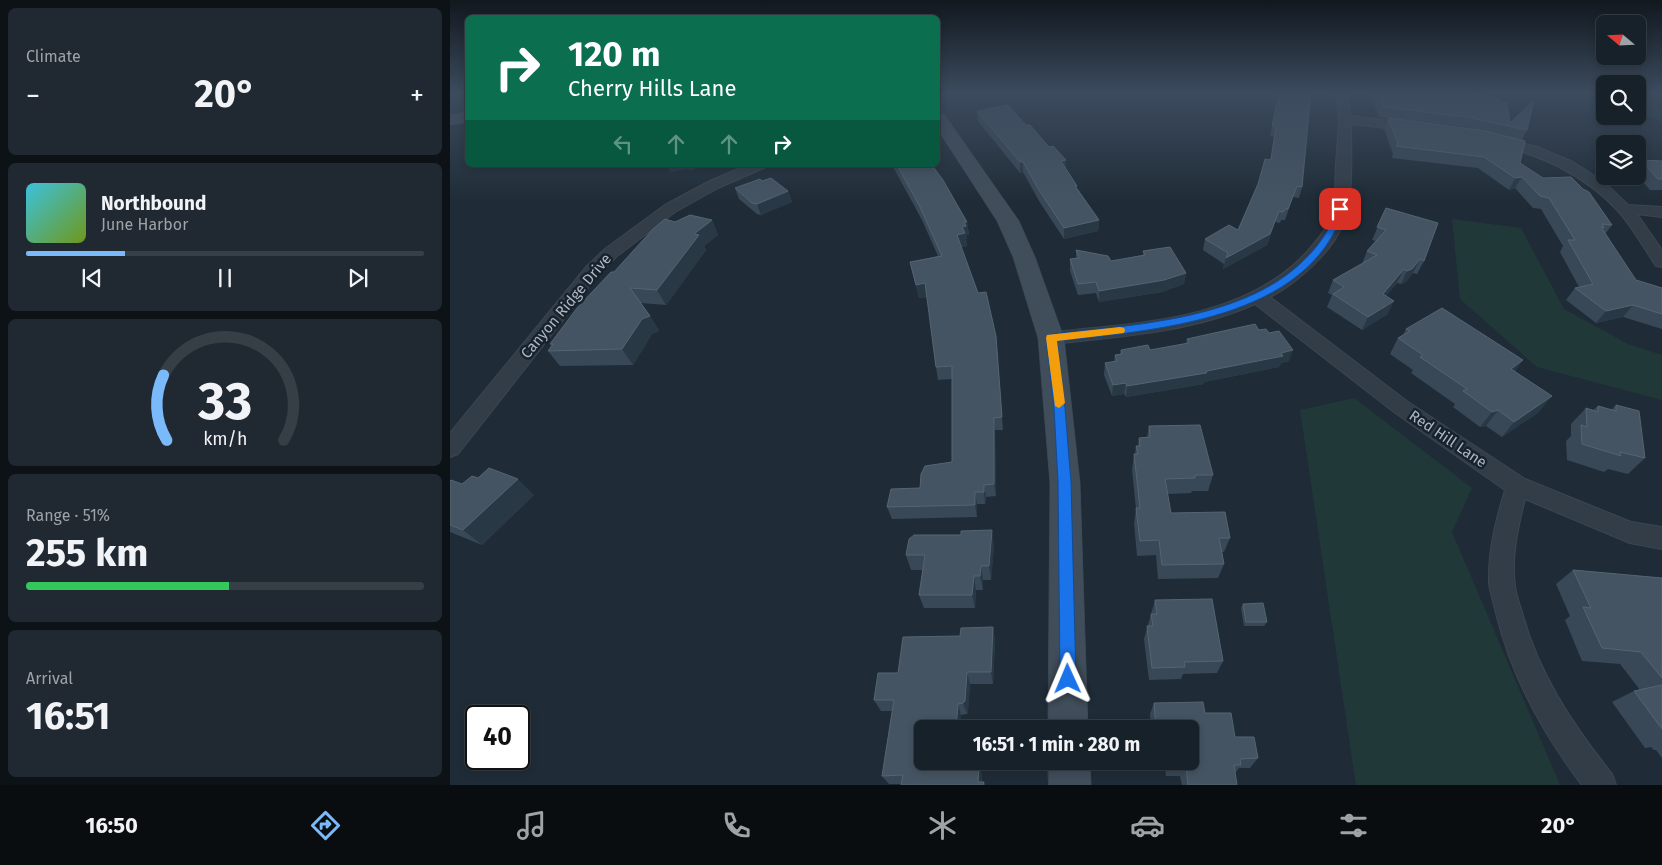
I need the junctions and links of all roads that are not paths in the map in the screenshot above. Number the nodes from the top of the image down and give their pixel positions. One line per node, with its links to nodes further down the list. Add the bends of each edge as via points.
1 (944, 130): 9 (street, via 1008,221 1024,257)
2 (1344, 130): 8 (street, via 1342,198 1334,226 1312,258)
3 (1486, 138): 5 (street, via 1511,143 1572,167 1601,186)
4 (754, 167): 10 (street, Canyon Ridge Drive, via 684,199 645,224 609,254)
5 (1624, 209): 6 (street); 7 (street)
6 (1662, 212)
7 (1662, 262)
8 (1258, 297): 9 (street, via 1227,309 1144,328); 11 (street, Red Hill Lane, via 1409,413)
9 (1051, 338): 13 (street, via 1064,482)
10 (450, 448)
11 (1517, 486): 12 (street, Red Hill Lane, via 1630,532); 16 (street, via 1507,524 1502,583 1510,623 1532,681 1585,766)
12 (1662, 538)
13 (1068, 720)
14 (1069, 770): 15 (street)
15 (1070, 785)
16 (1601, 785)

